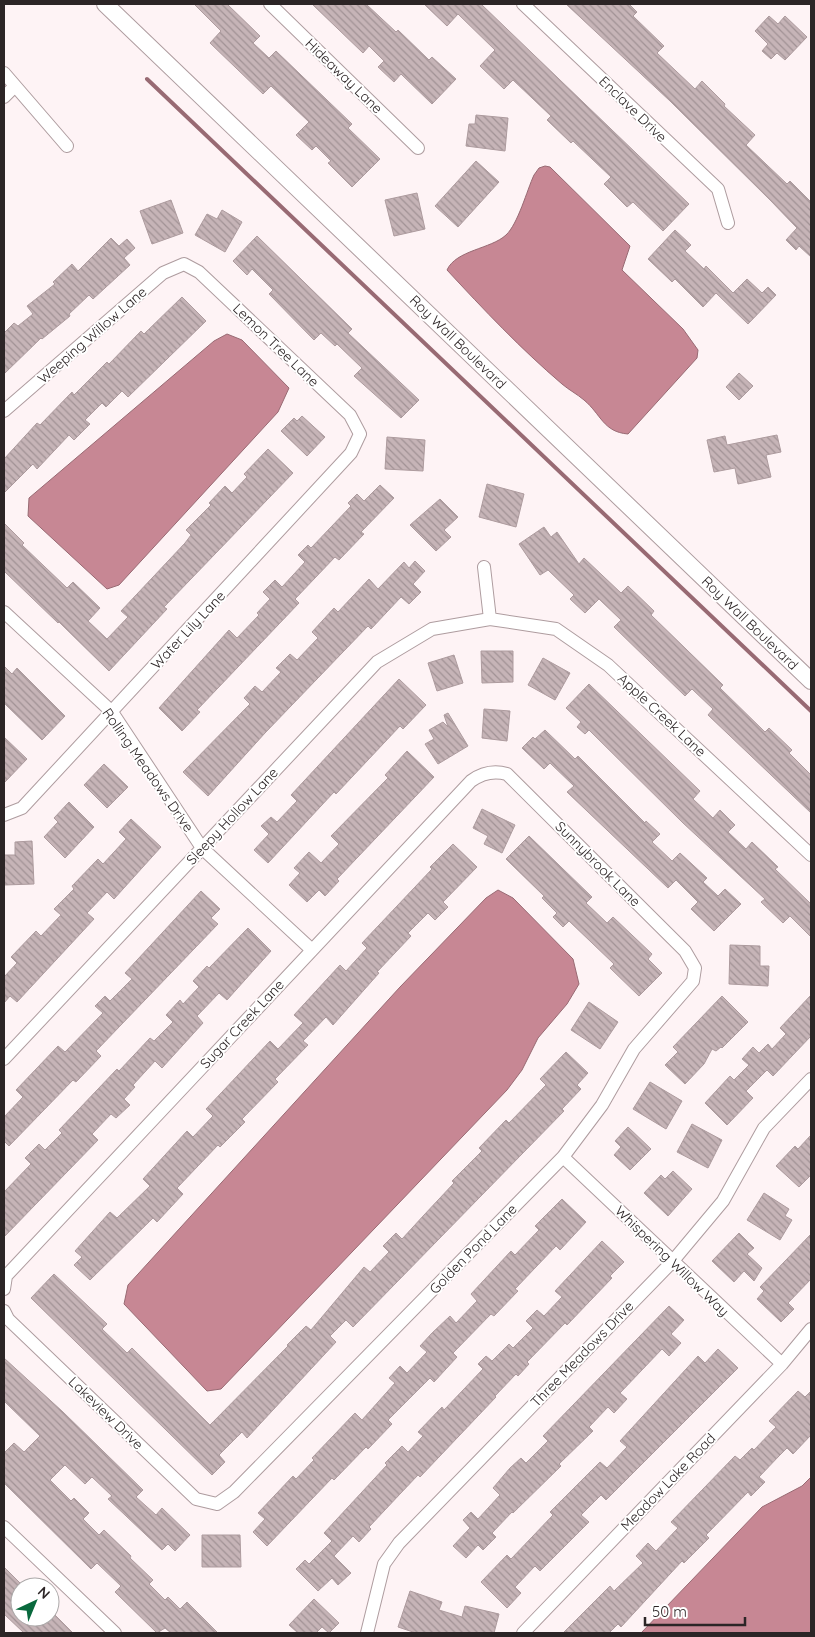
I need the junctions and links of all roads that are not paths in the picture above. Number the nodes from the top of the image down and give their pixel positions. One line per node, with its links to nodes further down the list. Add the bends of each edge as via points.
1 (105, 4): 16 (street, Roy Wall Boulevard)
2 (270, 4): 8 (street, Hideaway Lane)
3 (523, 4): 9 (street, Enclave Drive, via 718,189)
4 (4, 73): 5 (street)
5 (16, 86): 6 (street); 7 (street)
6 (4, 97)
7 (67, 146)
8 (418, 148)
9 (728, 222)
10 (184, 264): 11 (street, Weeping Willow Lane, via 163,273); 12 (street, Lemon Tree Lane, via 199,272 350,415)
11 (4, 411)
12 (360, 434): 17 (street, Water Lily Lane, via 351,453)
13 (484, 567): 15 (street)
14 (4, 612): 17 (street, Rolling Meadows Drive)
15 (490, 619): 20 (street, Sleepy Hollow Lane, via 432,629 377,662); 21 (street, Apple Creek Lane, via 556,629 608,664)
16 (811, 681)
17 (112, 712): 19 (street, Water Lily Lane, via 22,808); 20 (street, Rolling Meadows Drive)
18 (493, 772): 22 (street, Sugar Creek Lane, via 480,774 471,781); 23 (street, Sunnybrook Lane, via 507,774 685,951)
19 (4, 815)
20 (202, 848): 22 (street, Rolling Meadows Drive); 24 (street, Sleepy Hollow Lane)
21 (811, 854)
22 (312, 950): 28 (street, Sugar Creek Lane, via 6,1276)
23 (695, 968): 26 (street, Golden Pond Lane, via 693,981 634,1049 602,1105)
24 (4, 1059)
25 (811, 1078): 27 (street, Three Meadows Drive, via 764,1128 723,1201)
26 (563, 1157): 27 (street, Whispering Willow Way); 32 (street, Golden Pond Lane, via 234,1492)
27 (672, 1262): 31 (street, Whispering Willow Way); 35 (street, Three Meadows Drive, via 399,1543 384,1564)
28 (4, 1290)
29 (4, 1311): 32 (street, Lakeview Drive, via 8,1319 196,1499)
30 (811, 1329): 31 (street, Meadow Lake Road)
31 (782, 1364): 36 (street, Meadow Lake Road)
32 (217, 1504)
33 (4, 1527): 34 (street)
34 (115, 1633)
35 (367, 1633)
36 (523, 1633)

